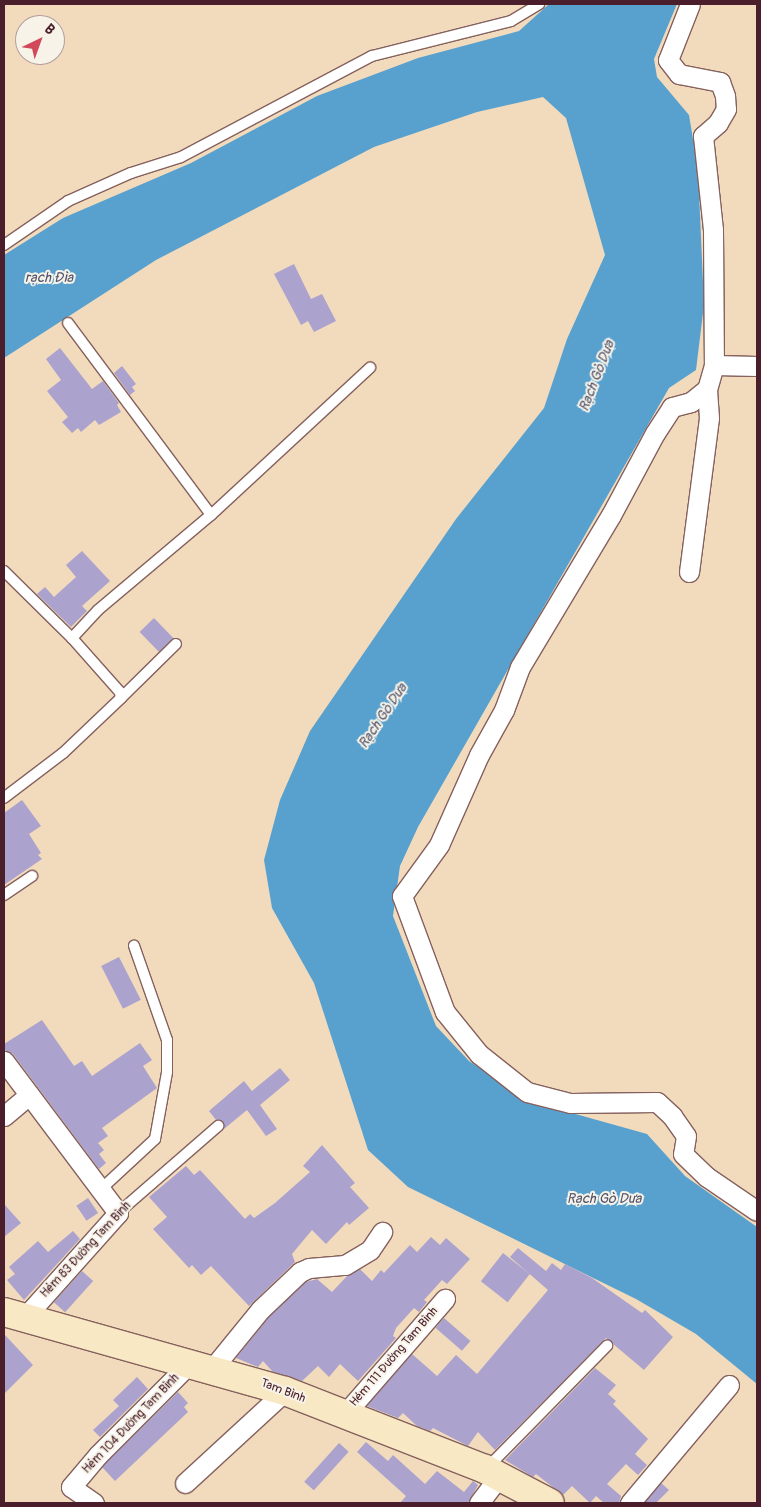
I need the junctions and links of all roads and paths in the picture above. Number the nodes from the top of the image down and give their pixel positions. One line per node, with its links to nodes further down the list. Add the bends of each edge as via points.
1 (539, 4): 3 (lane, via 511,21 372,56 181,157 131,172 68,201)
2 (690, 4): 5 (street, via 668,60 679,74 720,82 726,110 718,123 703,136 713,230)
3 (4, 246)
4 (68, 323): 9 (lane)
5 (714, 365): 6 (street); 8 (street)
6 (757, 366)
7 (370, 368): 9 (lane)
8 (707, 389): 11 (street, via 709,418); 24 (street, via 691,402 672,407 655,433 611,515 520,667 504,710 479,755 439,845 402,896 445,1012 479,1054 527,1092 570,1103 657,1102 686,1136 683,1154 707,1177)
9 (211, 515): 12 (lane, via 98,610)
10 (4, 570): 12 (lane)
11 (689, 572)
12 (72, 638): 14 (lane, via 120,692)
13 (176, 644): 14 (lane)
14 (121, 698): 15 (lane, via 63,753)
15 (4, 798)
16 (32, 876): 17 (lane)
17 (4, 895)
18 (134, 946): 23 (lane, via 167,1040 167,1072 155,1139)
19 (4, 1061): 20 (street)
20 (29, 1095): 21 (street); 23 (street)
21 (4, 1116)
22 (218, 1126): 25 (lane, Hẻm 83 Đường Tam Bình)
23 (100, 1190): 25 (street)
24 (757, 1211)
25 (118, 1213): 28 (street, Hẻm 83 Đường Tam Bình)
26 (382, 1232): 30 (street, via 370,1250 345,1265 309,1268 300,1272)
27 (445, 1299): 33 (street, Hẻm 111 Đường Tam Bình)
28 (14, 1315): 30 (main road, Tam Bình)
29 (607, 1346): 34 (lane)
30 (201, 1366): 32 (main road, Tam Bình); 36 (street, Hẻm 104 Đường Tam Bình, via 98,1455 71,1487)
31 (729, 1385): 39 (street)
32 (285, 1391): 33 (main road, Tam Bình); 35 (street)
33 (344, 1415): 34 (main road, Tam Bình)
34 (492, 1473): 37 (street); 38 (main road, Tam Bình)
35 (185, 1483)
36 (94, 1503)
37 (479, 1503)
38 (550, 1503)
39 (630, 1503)

